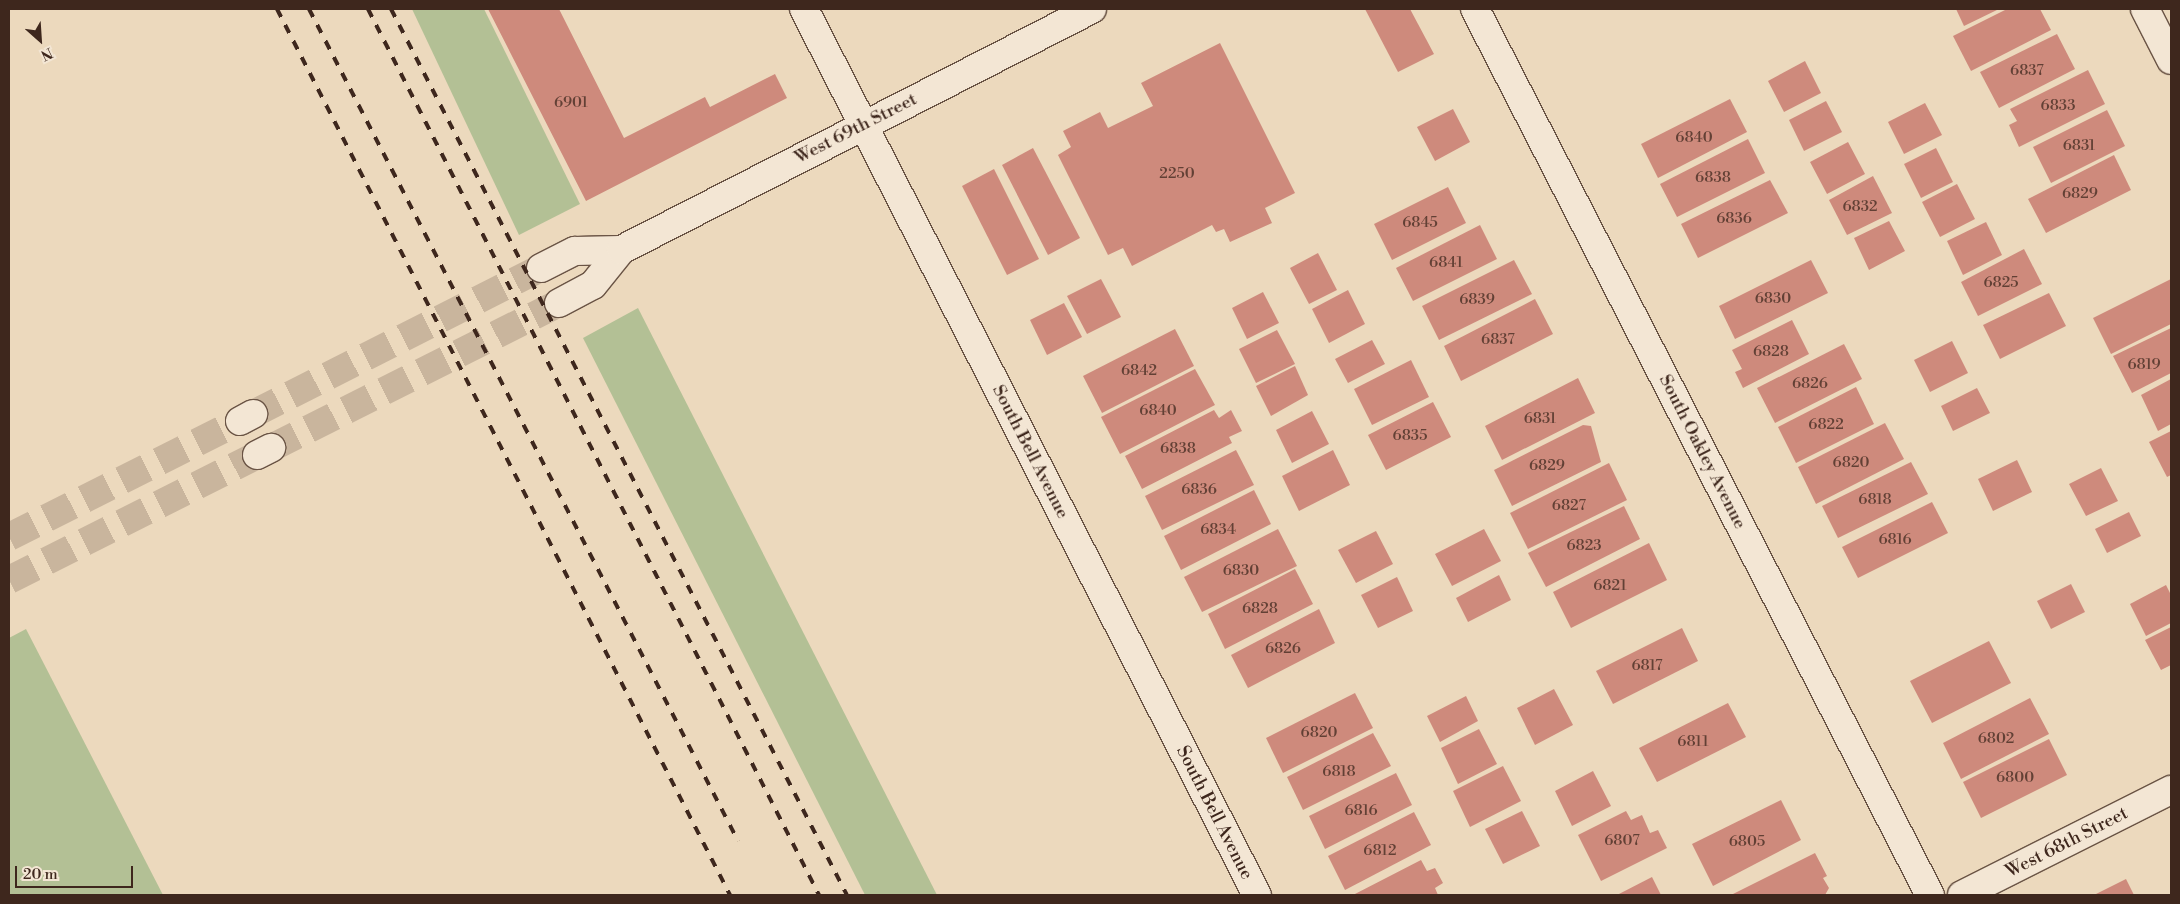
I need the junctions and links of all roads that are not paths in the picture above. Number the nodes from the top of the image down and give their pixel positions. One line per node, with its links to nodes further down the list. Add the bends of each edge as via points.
1 (804, 9): 6 (street, South Bell Avenue)
2 (1092, 9): 6 (street, West 69th Street)
3 (1475, 9): 12 (street, South Oakley Avenue)
4 (2145, 9): 5 (street)
5 (2171, 60)
6 (864, 125): 7 (street, West 69th Street); 11 (street, South Bell Avenue)
7 (621, 250): 8 (street, West 69th Street, via 575,251); 9 (street, West 69th Street, via 593,285)
8 (541, 268)
9 (559, 303)
10 (2171, 790): 13 (street, West 68th Street)
11 (1257, 895)
12 (1930, 895)
13 (1962, 895)

